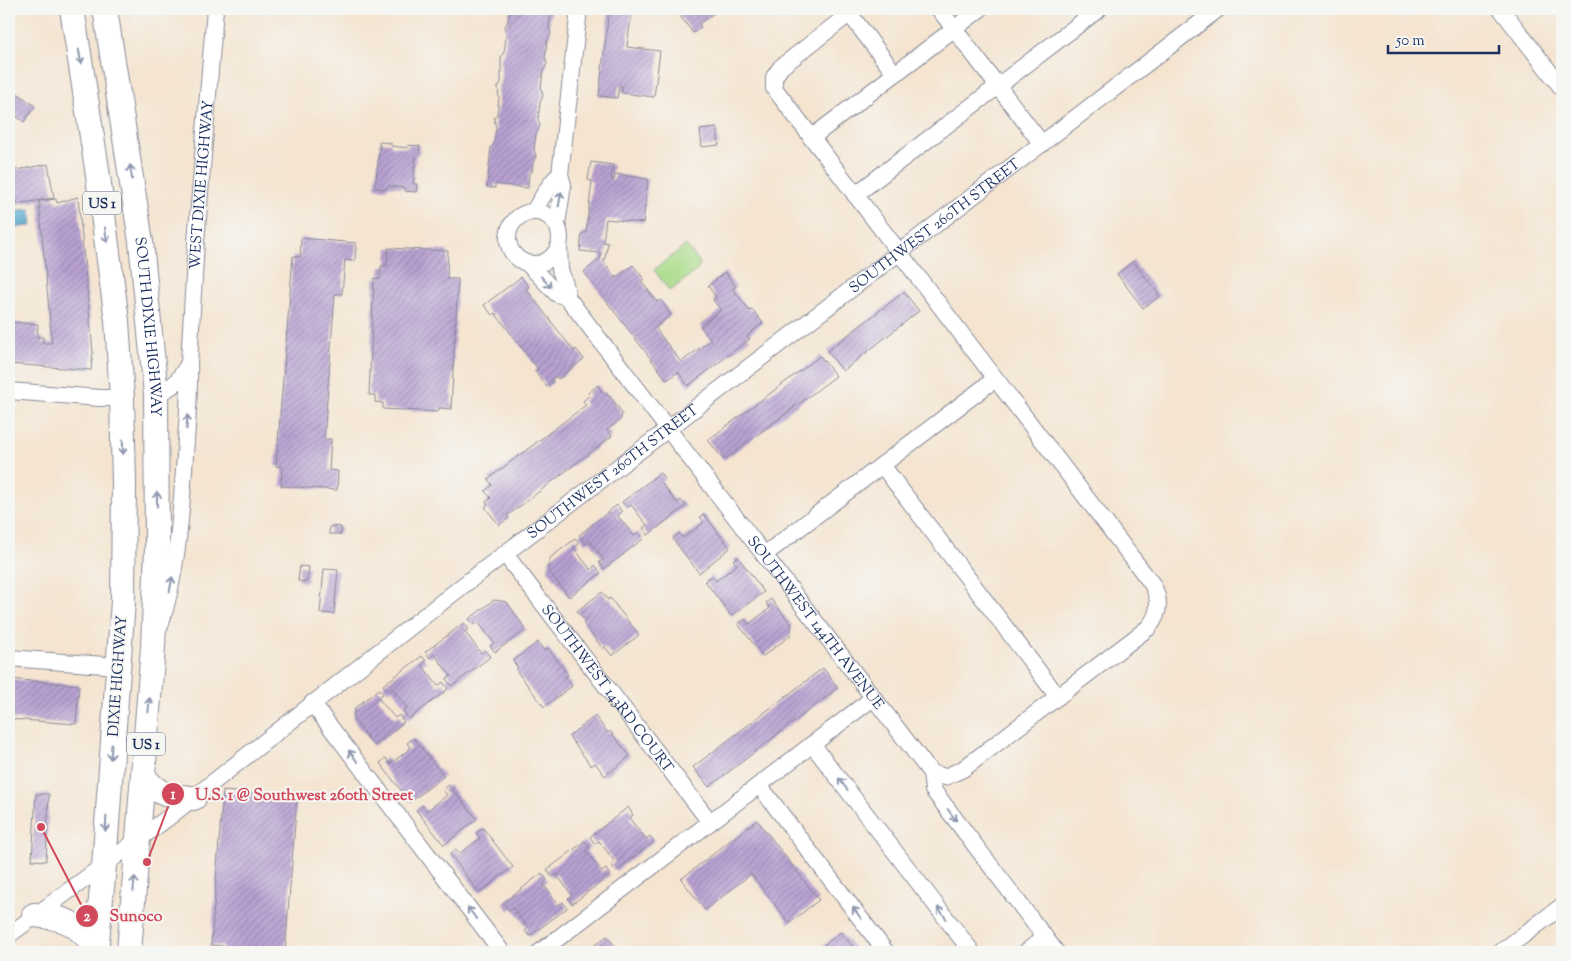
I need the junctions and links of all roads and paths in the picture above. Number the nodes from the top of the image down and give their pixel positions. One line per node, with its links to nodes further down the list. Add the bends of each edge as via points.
1 (72, 9): 29 (highway, SOUTH DIXIE HIGHWAY / US 1, one-way to 29, via 117,321)
2 (105, 9): 28 (highway, SOUTH DIXIE HIGHWAY / US 1, one-way to 2, via 141,242)
3 (215, 9): 25 (street, WEST DIXIE HIGHWAY)
4 (579, 9): 17 (street)
5 (939, 9): 11 (street)
6 (980, 9): 11 (street)
7 (1100, 9): 13 (street)
8 (1218, 9): 16 (street, SOUTHWEST 260TH STREET)
9 (1501, 9): 14 (street)
10 (848, 11): 12 (street); 15 (street, via 781,67 774,77 774,88)
11 (954, 28): 12 (street); 13 (street)
12 (896, 74): 15 (street)
13 (998, 86): 16 (street); 18 (street)
14 (1562, 88)
15 (811, 138): 18 (street)
16 (1042, 144): 22 (street, SOUTHWEST 260TH STREET)
17 (560, 174): 19 (street, via 552,180); 20 (street, one-way to 17, via 563,185)
18 (855, 196): 22 (street)
19 (533, 212): 20 (street, via 547,215); 23 (street, via 519,217 508,234 510,249 520,261)
20 (557, 224): 21 (street)
21 (559, 246): 23 (street, via 550,259); 24 (street, SOUTHWEST 144TH AVENUE)
22 (899, 253): 26 (street); 30 (street, SOUTHWEST 260TH STREET)
23 (528, 264): 24 (street, SOUTHWEST 144TH AVENUE, one-way to 24, via 557,294)
24 (566, 297): 30 (street, SOUTHWEST 144TH AVENUE)
25 (189, 362): 28 (street, WEST DIXIE HIGHWAY, via 169,390); 34 (street, WEST DIXIE HIGHWAY, one-way to 25, via 173,575 183,482)
26 (995, 379): 31 (street); 37 (street, via 1152,584 1158,597 1158,612 1148,628)
27 (9, 391): 29 (street)
28 (156, 394): 29 (highway); 34 (highway, SOUTH DIXIE HIGHWAY / US 1, one-way to 28)
29 (122, 398): 36 (highway, DIXIE HIGHWAY / US 1, one-way to 36, via 125,545)
30 (668, 429): 32 (street, SOUTHWEST 260TH STREET); 33 (street, SOUTHWEST 144TH AVENUE)
31 (882, 465): 33 (street); 37 (street)
32 (505, 554): 39 (street, SOUTHWEST 260TH STREET); 45 (street, SOUTHWEST 143RD COURT)
33 (764, 555): 38 (street, SOUTHWEST 144TH AVENUE)
34 (154, 647): 42 (highway, US 1, one-way to 34)
35 (9, 658): 36 (street)
36 (118, 666): 47 (highway, DIXIE HIGHWAY / US 1, one-way to 47)
37 (1058, 697): 41 (street, via 963,769 945,777)
38 (873, 698): 40 (street); 41 (street, SOUTHWEST 144TH AVENUE)
39 (312, 703): 44 (street, SOUTHWEST 260TH STREET); 54 (street, one-way to 39)
40 (812, 744): 43 (street); 57 (street, one-way to 40)
41 (931, 773): 51 (street, SOUTHWEST 144TH AVENUE, one-way to 51, via 933,790)
42 (143, 776): 44 (highway, via 162,794); 46 (highway, US 1)
43 (759, 784): 45 (street); 56 (street, one-way to 43)
44 (194, 798): 46 (street, SOUTHWEST 260TH STREET)
45 (710, 822): 55 (street)
46 (138, 840): 47 (street, SOUTHWEST 260TH STREET); 53 (highway, US 1, one-way to 46)
47 (104, 866): 49 (street, SOUTHWEST 260TH STREET); 52 (highway, DIXIE HIGHWAY / US 1)
48 (1562, 906): 60 (street)
49 (34, 916): 50 (street, SOUTHWEST 260TH STREET); 52 (highway, via 56,917 71,922 83,931)
50 (9, 935)
51 (1045, 937): 58 (street); 59 (street, SOUTHWEST 144TH AVENUE)
52 (96, 950)
53 (129, 952)
54 (502, 952)
55 (540, 952)
56 (886, 952)
57 (972, 952)
58 (1026, 952)
59 (1056, 952)
60 (1501, 952)

